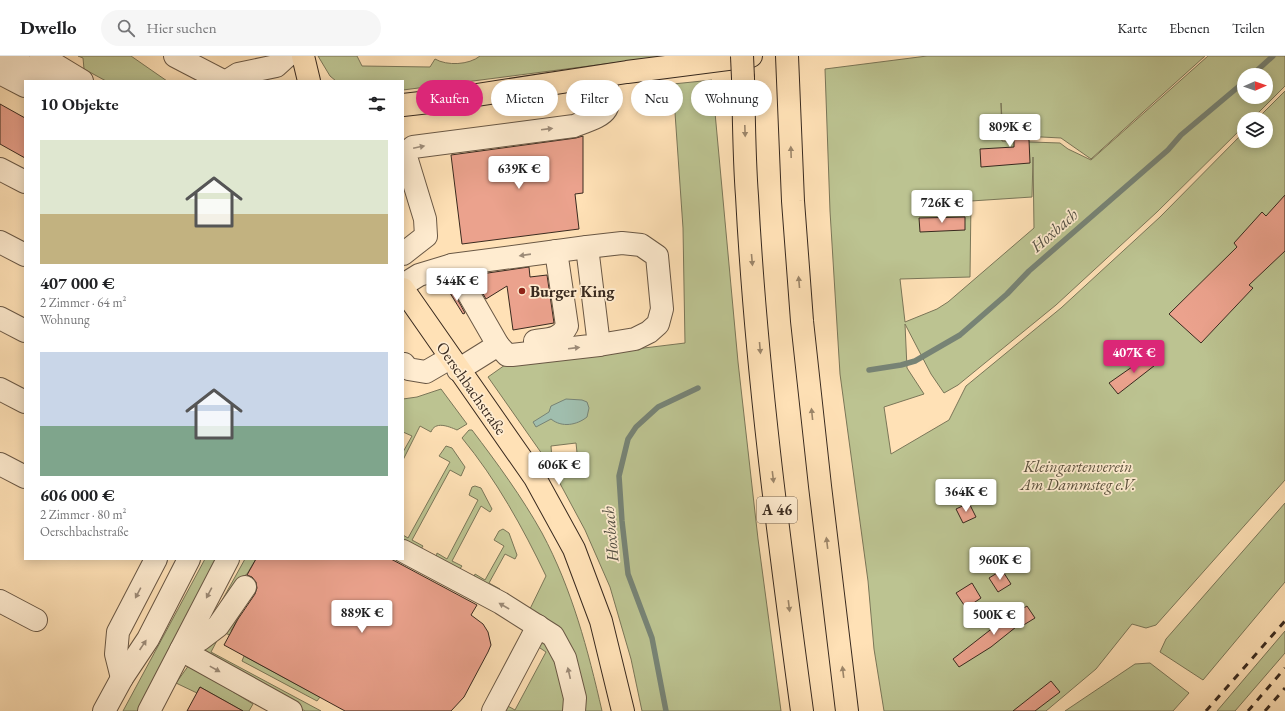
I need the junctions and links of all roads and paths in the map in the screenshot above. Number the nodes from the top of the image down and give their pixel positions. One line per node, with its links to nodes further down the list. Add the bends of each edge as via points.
1 (7, 56): 11 (street)
2 (41, 56): 12 (street)
3 (175, 56): 13 (street)
4 (287, 56): 14 (street, via 276,66 238,74)
5 (303, 56): 15 (main road)
6 (742, 56): 58 (main road, A 46, one-way to 58, bridge, via 747,196 756,309 769,446)
7 (751, 56): 10 (main road)
8 (787, 56): 59 (main road, A 46, one-way to 8, via 802,321 793,201)
9 (0, 73): 16 (street)
10 (604, 76): 17 (main road); 27 (street, one-way to 10, via 426,236 425,219 407,152 413,147 574,126 602,115 609,106 610,98)
11 (49, 80)
12 (80, 80)
13 (221, 80)
14 (229, 80)
15 (309, 80)
16 (24, 85)
17 (483, 95)
18 (416, 104): 19 (main road)
19 (404, 105)
20 (416, 110): 21 (main road)
21 (404, 116)
22 (0, 169): 23 (street)
23 (24, 181)
24 (0, 242): 28 (street)
25 (588, 247): 26 (street); 35 (street); 35 (street, via 622,243 640,245 657,256 662,309 658,324 636,338)
26 (556, 251): 29 (street, one-way to 29); 34 (street, via 567,326 563,334 553,338)
27 (404, 253)
28 (24, 254)
29 (452, 265): 30 (street, via 419,275); 34 (street)
30 (404, 284)
31 (404, 290): 37 (main road, Oerschbachstraße)
32 (0, 318): 33 (street)
33 (24, 331)
34 (498, 345): 35 (street, one-way to 35, via 507,355); 37 (street)
35 (599, 345)
36 (404, 364): 37 (street, via 408,369 426,372)
37 (454, 364): 57 (main road, Oerschbachstraße, via 535,478 574,549 601,621)
38 (0, 389): 39 (street)
39 (24, 401)
40 (0, 464): 41 (street)
41 (24, 476)
42 (155, 560): 51 (street, one-way to 51, via 118,632 116,654)
43 (188, 560): 51 (street, one-way to 43, via 148,640)
44 (227, 560): 50 (street, one-way to 50)
45 (404, 560): 49 (street, one-way to 45)
46 (245, 587): 50 (street, via 218,626)
47 (0, 601): 48 (street)
48 (36, 620)
49 (538, 626): 55 (street); 56 (street, one-way to 49, via 575,698 565,658 553,636)
50 (182, 650): 53 (street); 54 (street, one-way to 54)
51 (122, 678): 52 (street)
52 (104, 711)
53 (149, 711)
54 (291, 711)
55 (493, 711)
56 (574, 711)
57 (623, 711)
58 (802, 711)
59 (848, 711)

